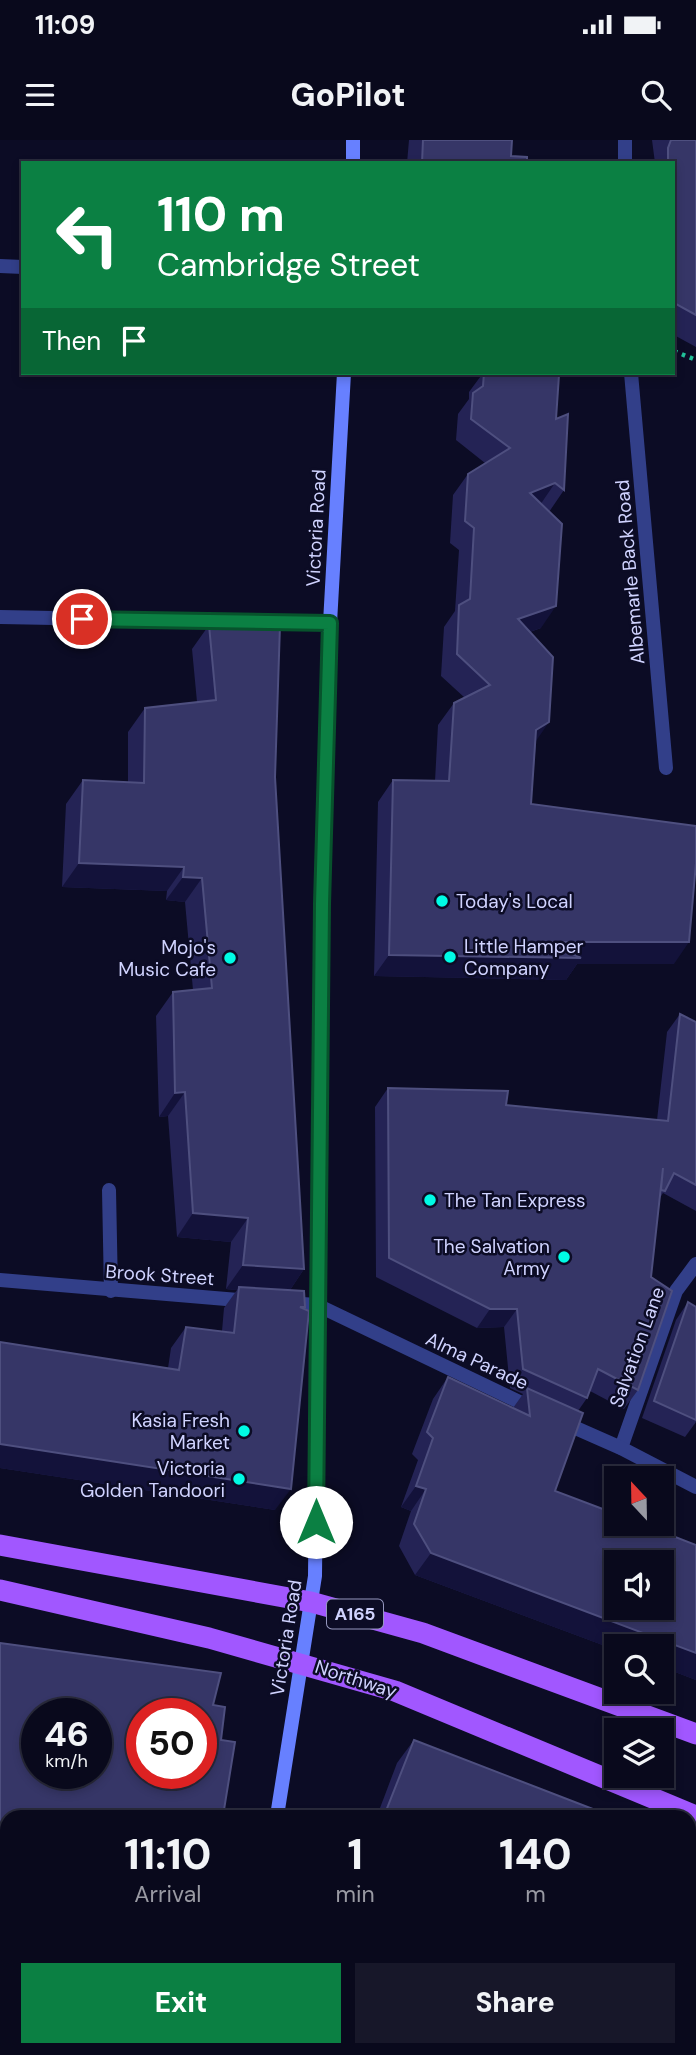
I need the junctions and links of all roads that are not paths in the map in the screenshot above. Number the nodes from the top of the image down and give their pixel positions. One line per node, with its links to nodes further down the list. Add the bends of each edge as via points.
1 (353, 140): 3 (main road)
2 (625, 140): 4 (street)
3 (353, 161)
4 (625, 161)
5 (0, 266): 6 (street)
6 (21, 267)
7 (344, 375): 10 (main road, Victoria Road)
8 (631, 375): 11 (street, Albemarle Back Road)
9 (0, 617): 10 (street)
10 (330, 623): 16 (main road, Victoria Road)
11 (666, 768)
12 (109, 1190): 15 (street)
13 (696, 1264): 17 (street, Salvation Lane, via 676,1291)
14 (0, 1280): 15 (street, Brook Street)
15 (111, 1291): 16 (street, Brook Street)
16 (317, 1306): 17 (street, Alma Parade); 21 (main road, Victoria Road)
17 (621, 1448): 18 (street, Alma Parade)
18 (696, 1487)
19 (0, 1545): 21 (main road, A165)
20 (0, 1590): 22 (main road, Northway)
21 (311, 1602): 22 (main road, Victoria Road); 23 (main road, A165, via 423,1633)
22 (303, 1662): 24 (main road, Victoria Road); 25 (main road, Northway, via 395,1691)
23 (696, 1734)
24 (279, 1810)
25 (684, 1810)

